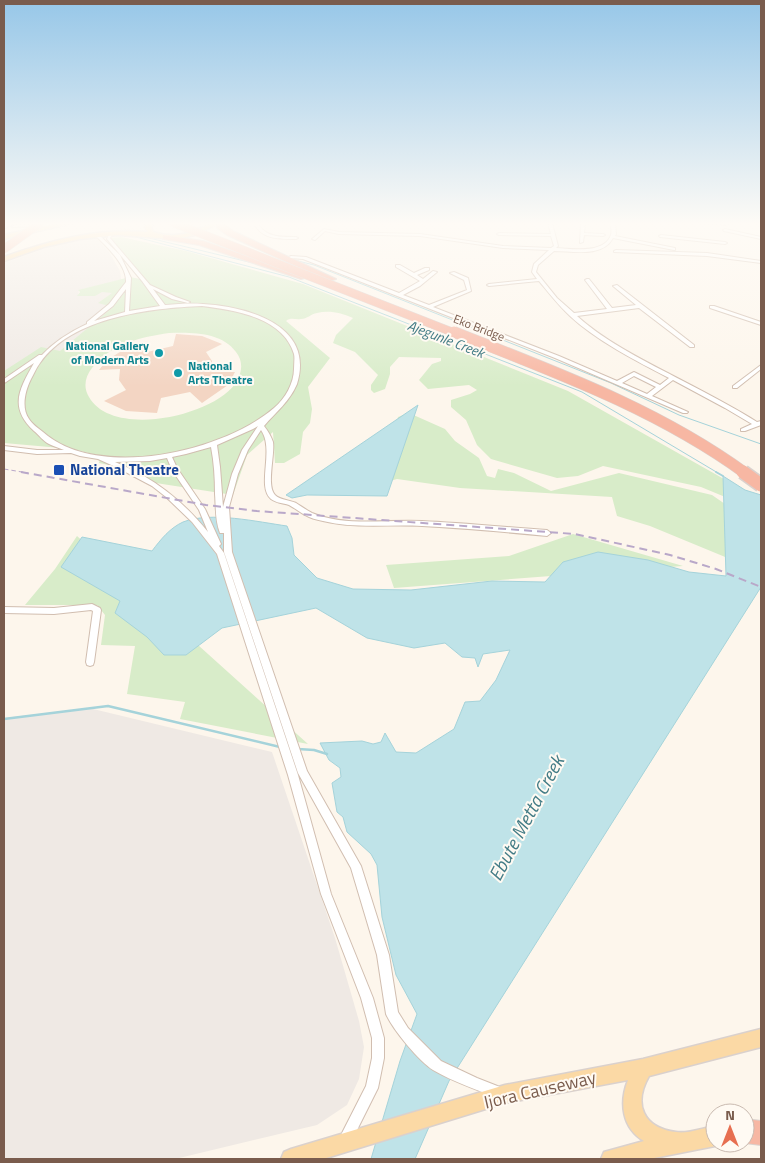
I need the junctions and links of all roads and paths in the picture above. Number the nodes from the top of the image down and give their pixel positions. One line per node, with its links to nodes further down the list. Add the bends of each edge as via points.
1 (129, 277): 16 (street)
2 (141, 277): 12 (street)
3 (315, 277): 17 (highway, bridge)
4 (319, 277): 17 (highway, Eko Bridge, bridge)
5 (320, 277): 17 (highway, Eko Bridge)
6 (322, 277): 17 (highway)
7 (353, 277): 20 (street)
8 (417, 277): 15 (street)
9 (428, 277): 15 (street)
10 (462, 277): 24 (street, via 466,279 469,291)
11 (538, 277): 13 (street)
12 (144, 280): 21 (street, via 168,296); 22 (street)
13 (540, 280): 18 (street); 28 (street)
14 (587, 280): 26 (street)
15 (423, 281): 20 (street)
16 (128, 282): 27 (street); 30 (street, via 111,306)
17 (334, 283): 50 (highway, Eko Bridge, via 616,392 684,428); 51 (highway, Eko Bridge, bridge, via 607,394 692,439)
18 (489, 285)
19 (615, 286): 23 (street)
20 (399, 295): 24 (street)
21 (202, 305): 22 (street); 40 (street, via 260,317 290,340 298,356 296,380 288,396)
22 (163, 306): 27 (street)
23 (640, 306): 26 (street); 31 (street)
24 (428, 307): 36 (street)
25 (712, 307): 29 (street)
26 (610, 309): 28 (street)
27 (126, 312): 30 (street)
28 (572, 315): 34 (street, via 621,350)
29 (761, 324)
30 (82, 329): 32 (street)
31 (692, 346)
32 (47, 352): 35 (street); 47 (street, via 29,376 21,404 29,424 47,440)
33 (761, 367): 38 (street)
34 (672, 378): 37 (street); 42 (street)
35 (4, 380)
36 (617, 383): 37 (street, via 634,374); 39 (street)
37 (660, 386): 39 (street)
38 (735, 387)
39 (648, 396): 41 (street)
40 (274, 411): 43 (street); 45 (street, via 248,430)
41 (685, 412)
42 (758, 424): 44 (street)
43 (261, 426): 52 (street, via 242,458); 53 (street, via 269,432 271,444 269,492 310,515 349,522 420,523)
44 (744, 430)
45 (214, 445): 48 (street); 52 (street)
46 (4, 448): 47 (street)
47 (71, 452): 49 (street)
48 (169, 456): 49 (street, via 122,460); 54 (street, via 202,509)
49 (100, 458): 54 (street, via 129,469 180,502)
50 (761, 476)
51 (761, 484)
52 (222, 507): 54 (street)
53 (547, 533)
54 (224, 553): 57 (street)
55 (4, 610): 56 (street, via 54,611 92,607 97,610)
56 (90, 662)
57 (298, 774): 60 (street, via 356,866 383,955 392,1014 404,1032 438,1065); 63 (street, via 326,894 368,998 378,1038 372,1088)
58 (761, 1038): 59 (main road, Ijora Causeway)
59 (643, 1068): 60 (main road, Ijora Causeway); 62 (main road, via 634,1083 631,1103 636,1118 654,1135)
60 (505, 1094): 63 (main road, Ijora Causeway)
61 (705, 1138): 62 (main road)
62 (679, 1142): 65 (main road)
63 (342, 1145): 64 (main road, Ijora Causeway)
64 (291, 1159)
65 (611, 1159)

